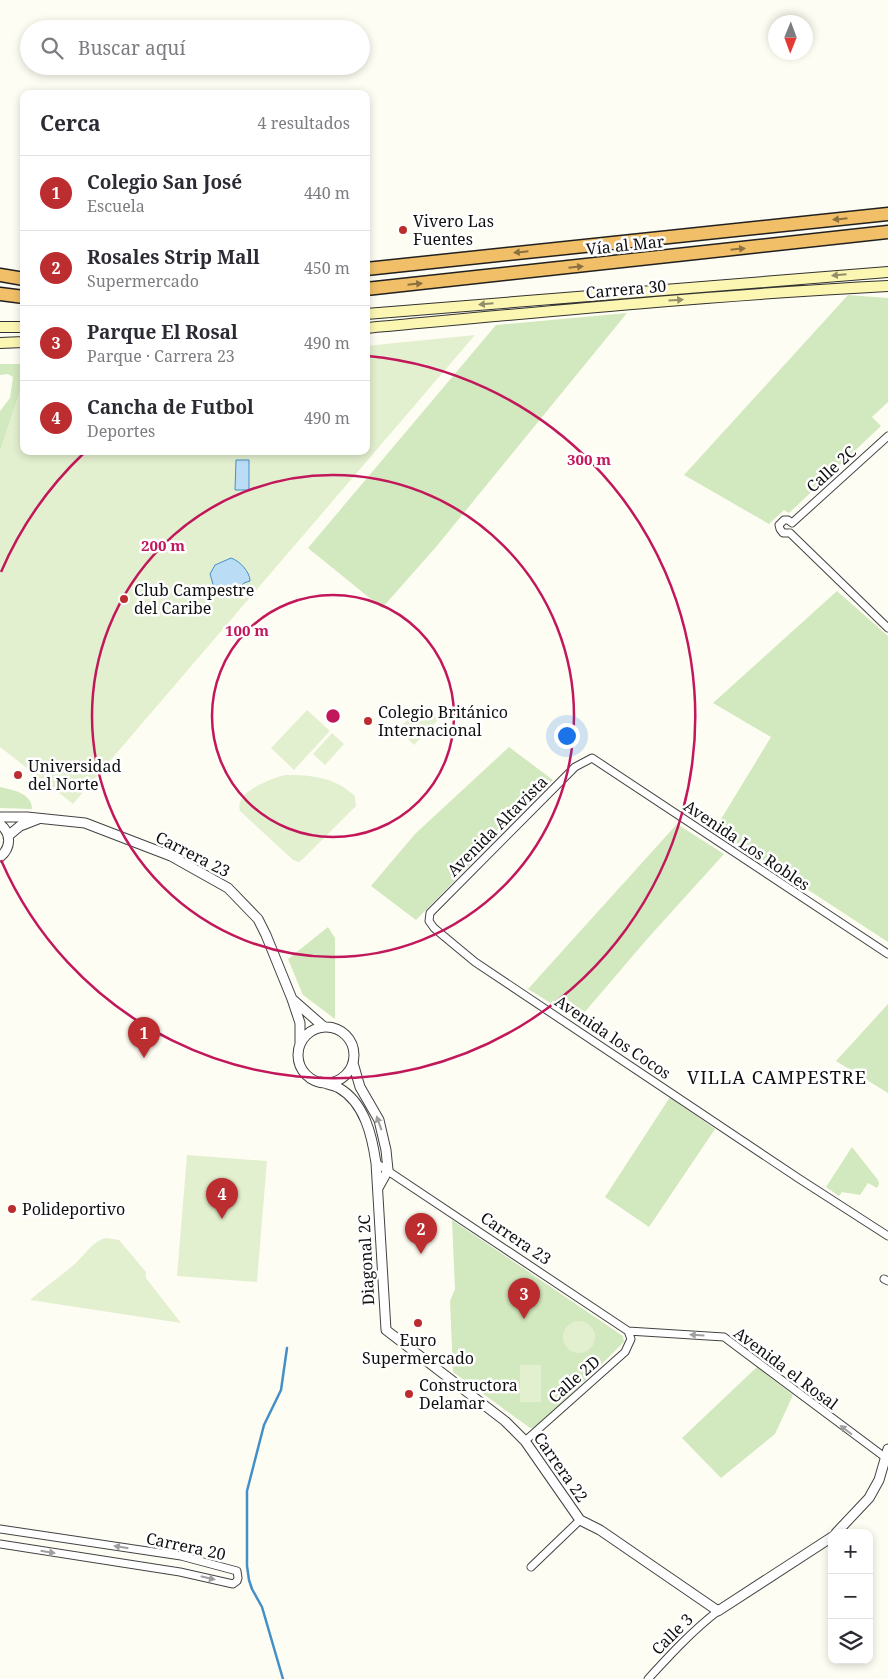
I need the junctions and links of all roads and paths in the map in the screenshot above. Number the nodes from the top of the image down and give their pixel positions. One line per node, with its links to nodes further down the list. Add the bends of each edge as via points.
1 (888, 214): 3 (highway, Vía al Mar, one-way to 3)
2 (888, 232): 8 (highway, Vía al Mar, one-way to 2)
3 (370, 269)
4 (888, 272): 11 (main road, Carrera 30, one-way to 11)
5 (0, 276): 6 (highway)
6 (20, 278)
7 (888, 286): 14 (main road, Carrera 30, one-way to 7, via 648,302)
8 (370, 289)
9 (0, 294): 10 (highway)
10 (20, 296)
11 (370, 314)
12 (0, 327): 13 (main road)
13 (20, 327)
14 (370, 328)
15 (20, 342): 16 (main road)
16 (1, 343)
17 (888, 436): 18 (street, Calle 2C)
18 (792, 523): 19 (street); 19 (street, via 786,520 779,525 785,534)
19 (790, 533): 20 (street)
20 (888, 628)
21 (592, 758): 27 (street, Avenida Altavista, via 575,767 430,914); 28 (street, Avenida Los Robles)
22 (0, 817): 23 (street, Carrera 23)
23 (49, 819): 25 (street, Carrera 23, via 25,823); 29 (street, Carrera 23, via 93,825 171,856 228,888 258,919)
24 (0, 824): 25 (street)
25 (8, 836): 26 (street, via 8,847)
26 (0, 857)
27 (429, 920): 37 (street, Avenida los Cocos, via 434,928 475,962)
28 (888, 954)
29 (292, 999): 30 (street, Carrera 23); 31 (street, Carrera 23, via 300,1023)
30 (324, 1027): 31 (street, via 309,1033); 32 (street, via 338,1030 348,1038 354,1050)
31 (300, 1045): 33 (street, via 298,1054 304,1072)
32 (353, 1063): 33 (street, via 344,1077 329,1083); 35 (street, one-way to 32, via 379,1120 360,1087)
33 (321, 1082): 34 (street, via 339,1088 360,1111 369,1128)
34 (376, 1163): 35 (street, Carrera 23); 36 (street, Diagonal 2C)
35 (388, 1170): 36 (street); 39 (street, Carrera 23)
36 (378, 1188): 38 (street, Diagonal 2C)
37 (888, 1236)
38 (386, 1330): 40 (street, Carrera 22, via 505,1421)
39 (628, 1331): 40 (street, Calle 2D, via 631,1339 625,1352); 41 (street, Avenida el Rosal, one-way to 39, via 724,1337)
40 (524, 1441): 42 (street, Carrera 22)
41 (887, 1454): 44 (street, via 869,1498)
42 (580, 1520): 47 (street); 48 (street, Carrera 22, via 600,1530)
43 (0, 1529): 46 (street, Carrera 20, one-way to 43, via 180,1572 233,1584 238,1578 237,1571 181,1556)
44 (840, 1529)
45 (828, 1540): 48 (street)
46 (0, 1544)
47 (531, 1567)
48 (718, 1611): 49 (street, Calle 3)
49 (648, 1679)

